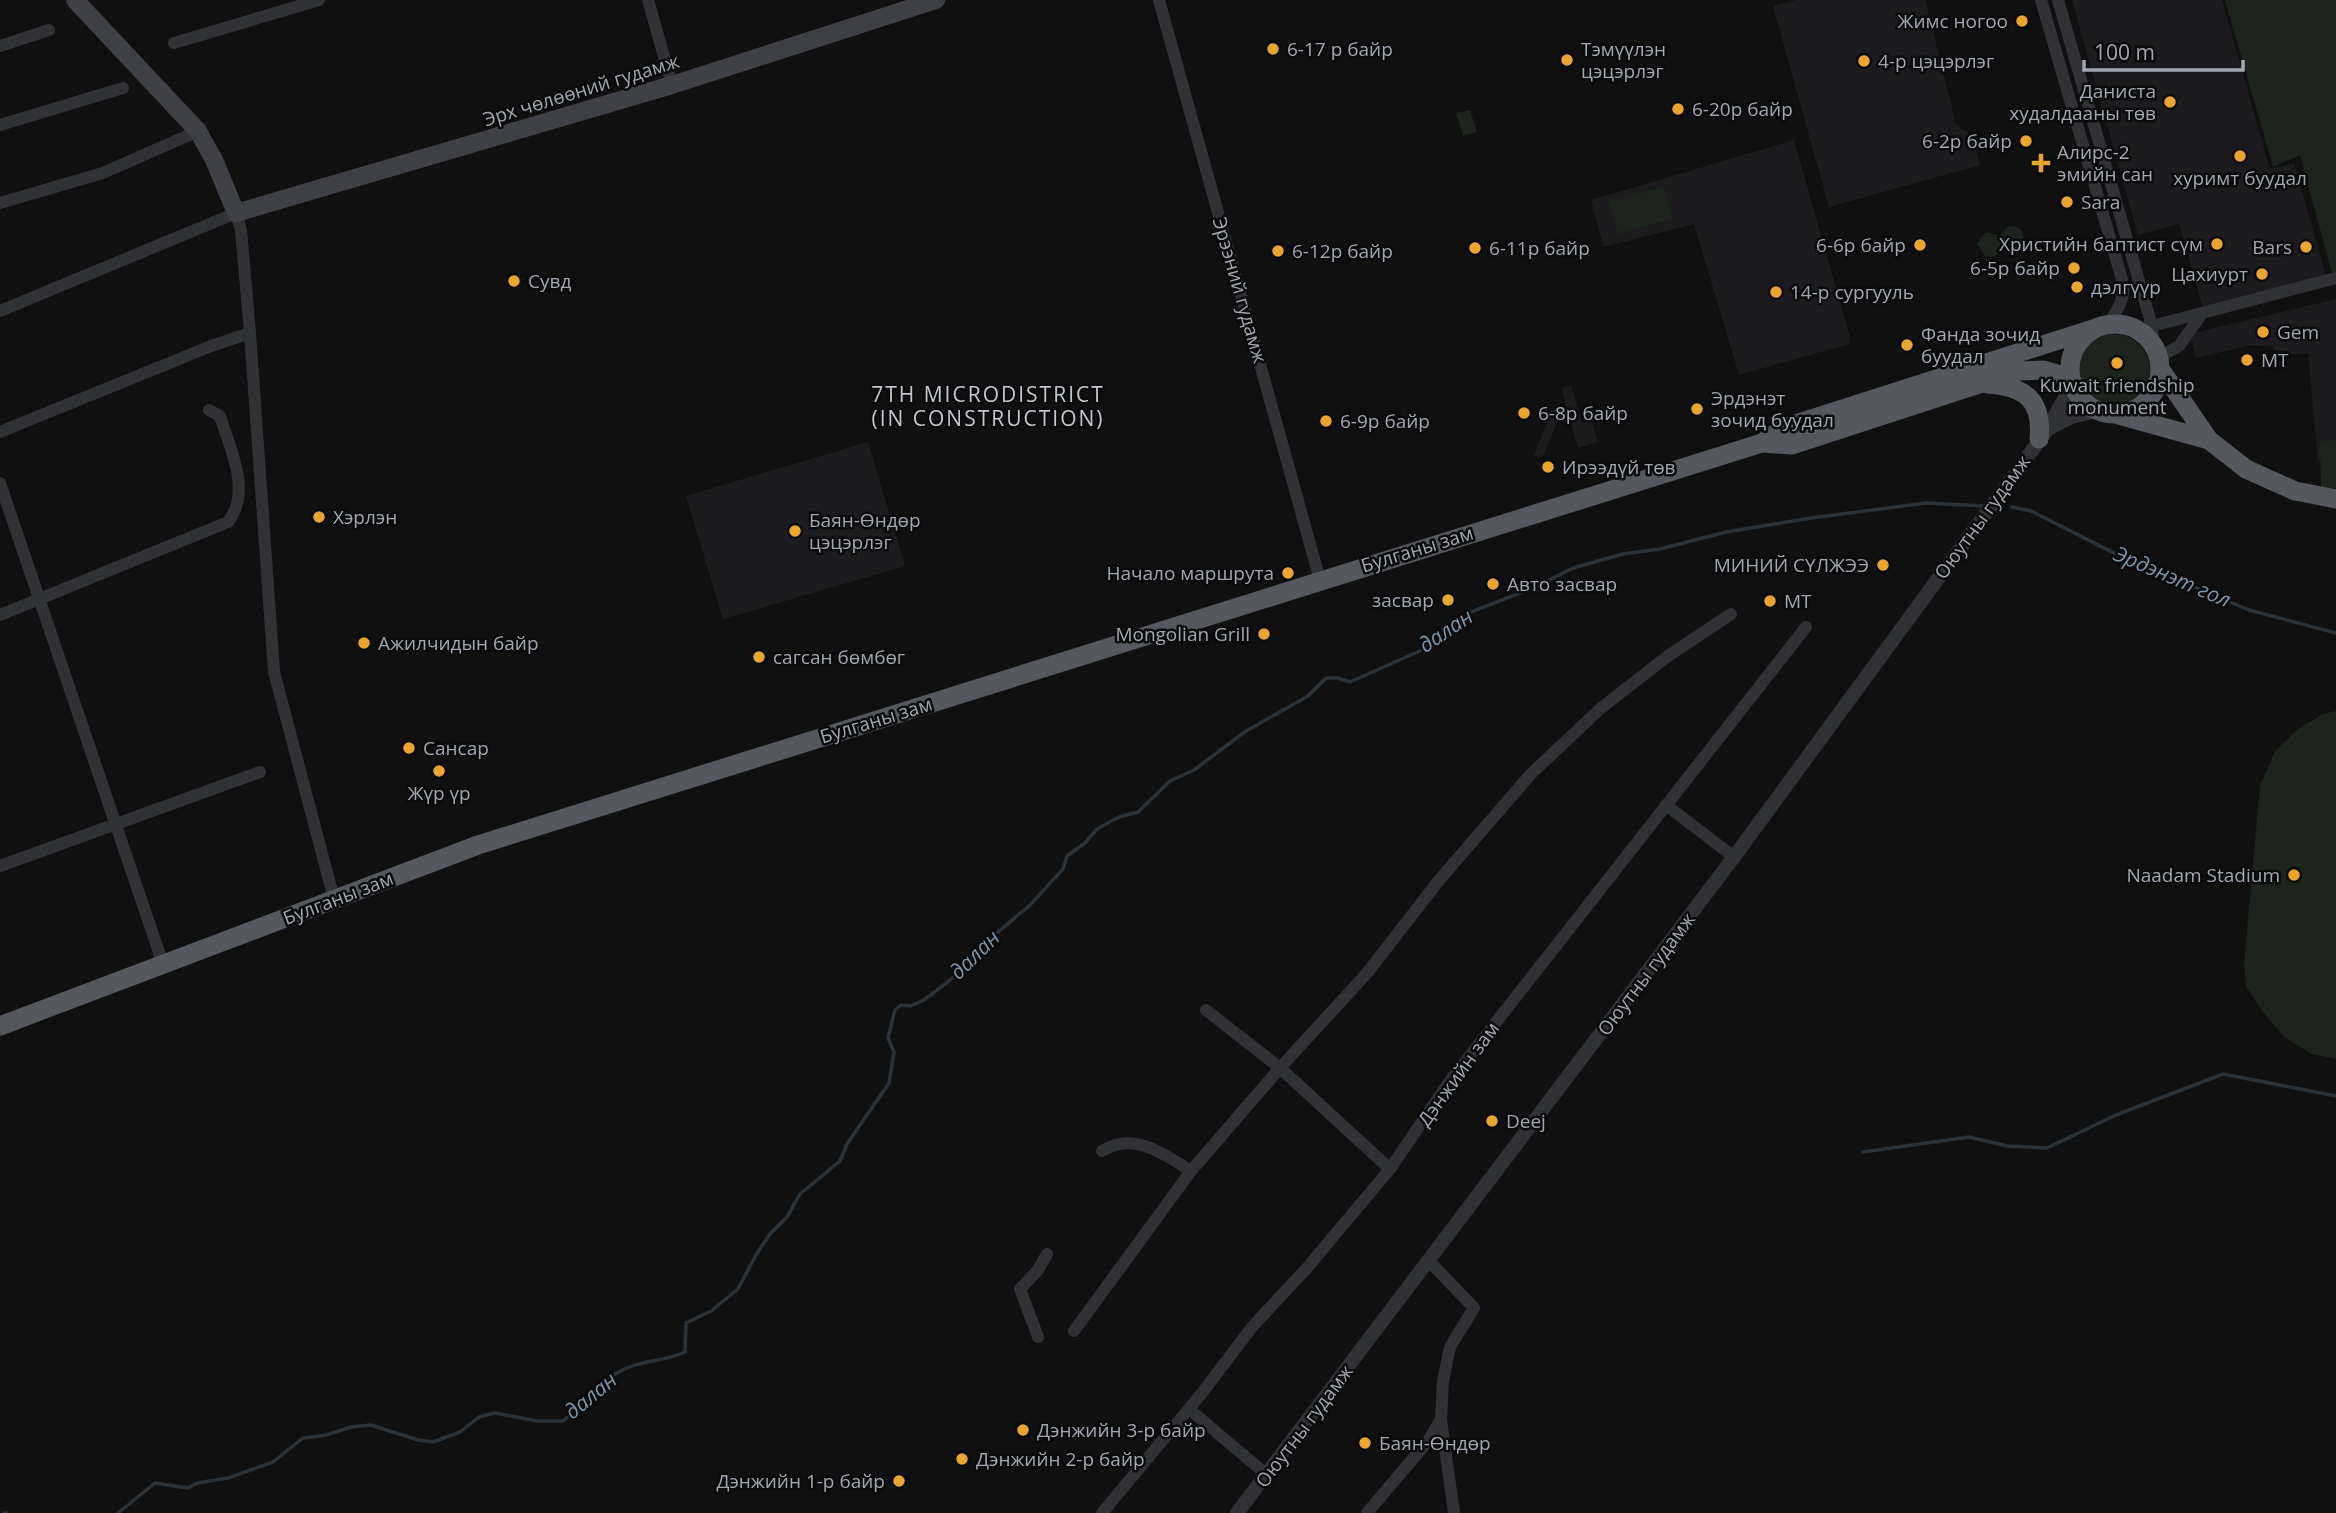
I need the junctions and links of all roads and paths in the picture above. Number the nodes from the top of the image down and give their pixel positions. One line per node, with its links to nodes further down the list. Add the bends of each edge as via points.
1 (77, 0): 14 (main road)
2 (319, 0): 9 (street)
3 (648, 0): 11 (street)
4 (936, 0): 11 (main road, Эрх чөлөөний гудамж)
5 (1159, 0): 34 (street, Эрээний гудамж)
6 (2041, 0): 20 (street, via 2123,283 2121,305)
7 (2059, 0): 22 (street)
8 (49, 30): 10 (street)
9 (174, 43)
10 (0, 46)
11 (672, 85): 16 (main road, Эрх чөлөөний гудамж)
12 (123, 88): 13 (street)
13 (0, 125)
14 (198, 131): 15 (street, via 103,173); 16 (main road)
15 (0, 203)
16 (236, 213): 18 (street); 21 (street)
17 (2336, 278): 19 (street)
18 (0, 311)
19 (2201, 315): 22 (street); 22 (street, via 2179,346)
20 (2102, 326): 22 (highway, via 2133,328); 23 (highway, via 2077,344); 31 (highway, Булганы зам, via 1783,428)
21 (250, 334): 28 (street); 44 (street, via 274,672)
22 (2156, 349): 27 (highway, via 2159,381 2148,401); 30 (highway)
23 (2071, 382): 24 (highway, Булганы зам, via 2044,370 2031,370); 26 (highway, via 2078,396); 29 (street, Оюутны гудамж)
24 (1979, 383): 29 (highway, via 2005,386 2031,399); 31 (highway, Булганы зам, via 1792,445)
25 (209, 410): 35 (street, via 220,416 239,482 235,513 228,522)
26 (2097, 411): 27 (highway); 29 (street, via 2071,417)
27 (2118, 415): 30 (highway)
28 (0, 432)
29 (2043, 434): 42 (street, Оюутны гудамж)
30 (2209, 440): 33 (highway, via 2246,469 2295,491)
31 (1762, 443): 34 (highway, Булганы зам)
32 (0, 483): 35 (street)
33 (2336, 499)
34 (1320, 580): 44 (highway, Булганы зам, via 478,845)
35 (38, 599): 37 (street); 41 (street)
36 (1731, 614): 48 (street, via 1601,708 1531,774 1367,973)
37 (0, 615)
38 (1806, 627): 40 (street, Дэнжийн зам)
39 (260, 772): 41 (street)
40 (1667, 805): 42 (street); 50 (street, Дэнжийн зам, via 1450,1081)
41 (114, 823): 43 (street); 45 (street)
42 (1734, 857): 53 (street, Оюутны гудамж)
43 (0, 866)
44 (334, 899): 45 (highway, Булганы зам)
45 (163, 964): 47 (highway, Булганы зам)
46 (1206, 1010): 48 (street)
47 (0, 1026)
48 (1280, 1068): 50 (street); 51 (street)
49 (1102, 1151): 51 (street, via 1134,1144 1153,1147)
50 (1390, 1169): 56 (street, Дэнжийн зам, via 1252,1327)
51 (1191, 1171): 54 (street)
52 (1047, 1254): 55 (street, via 1020,1289)
53 (1429, 1261): 57 (street, via 1474,1308 1450,1347); 58 (street, Оюутны гудамж)
54 (1074, 1331)
55 (1038, 1337)
56 (1189, 1409): 58 (street); 59 (street, Дэнжийн зам)
57 (1441, 1419): 61 (street); 62 (street)
58 (1267, 1475): 60 (street, Оюутны гудамж)
59 (1102, 1513)
60 (1237, 1513)
61 (1367, 1513)
62 (1454, 1513)

